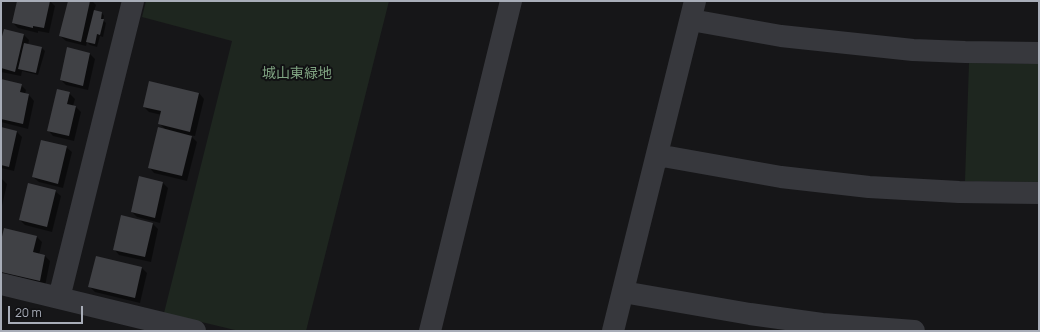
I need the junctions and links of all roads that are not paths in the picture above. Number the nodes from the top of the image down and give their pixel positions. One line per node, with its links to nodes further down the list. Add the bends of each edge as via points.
1 (133, 1): 9 (street)
2 (511, 1): 11 (street)
3 (693, 10): 4 (street, via 781,36 913,50); 5 (street)
4 (1039, 53)
5 (657, 155): 6 (street, via 781,178 869,187); 8 (street)
6 (1039, 193)
7 (1, 284): 9 (street)
8 (623, 292): 12 (street); 13 (street, via 822,324)
9 (59, 298): 10 (street)
10 (195, 331)
11 (430, 331)
12 (613, 331)
13 (914, 331)

